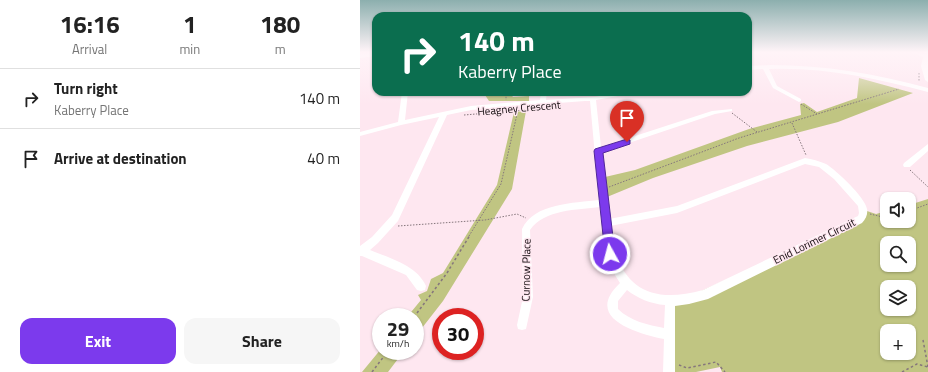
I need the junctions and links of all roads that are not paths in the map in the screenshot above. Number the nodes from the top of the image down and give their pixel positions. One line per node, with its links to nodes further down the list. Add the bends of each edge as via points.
1 (766, 69): 11 (street, via 776,87)
2 (820, 69): 6 (street, via 874,78)
3 (925, 69): 4 (street)
4 (925, 74): 5 (street); 6 (street, via 923,78)
5 (928, 80)
6 (926, 91)
7 (404, 96): 15 (street)
8 (543, 96): 12 (street)
9 (605, 96): 10 (street, Heagney Crescent)
10 (593, 98): 12 (street, Heagney Crescent, via 585,101); 18 (street, Enid Lorimer Circuit)
11 (799, 100)
12 (542, 104): 14 (street, Heagney Crescent)
13 (730, 110): 18 (street, via 714,112)
14 (444, 114): 15 (street, Heagney Crescent); 22 (street, via 401,208 389,226)
15 (401, 123): 16 (street, Heagney Crescent)
16 (360, 134)
17 (928, 147): 19 (street)
18 (598, 151): 20 (street, Enid Lorimer Circuit)
19 (907, 165)
20 (604, 203): 21 (street, Enid Lorimer Circuit); 26 (street, Curnow Place, via 546,213 531,221 526,229 528,296)
21 (606, 222): 23 (street, Enid Lorimer Circuit, via 610,254); 25 (street, Enid Lorimer Circuit, via 677,209 808,161 828,169 862,204 864,212 859,220 704,295 691,300)
22 (361, 252): 24 (street, via 409,272)
23 (627, 283): 25 (street, Enid Lorimer Circuit, via 646,296); 27 (street, via 614,298 612,306 615,313 642,329)
24 (420, 286)
25 (670, 302): 27 (street)
26 (522, 325)
27 (670, 335): 28 (street)
28 (669, 367)

